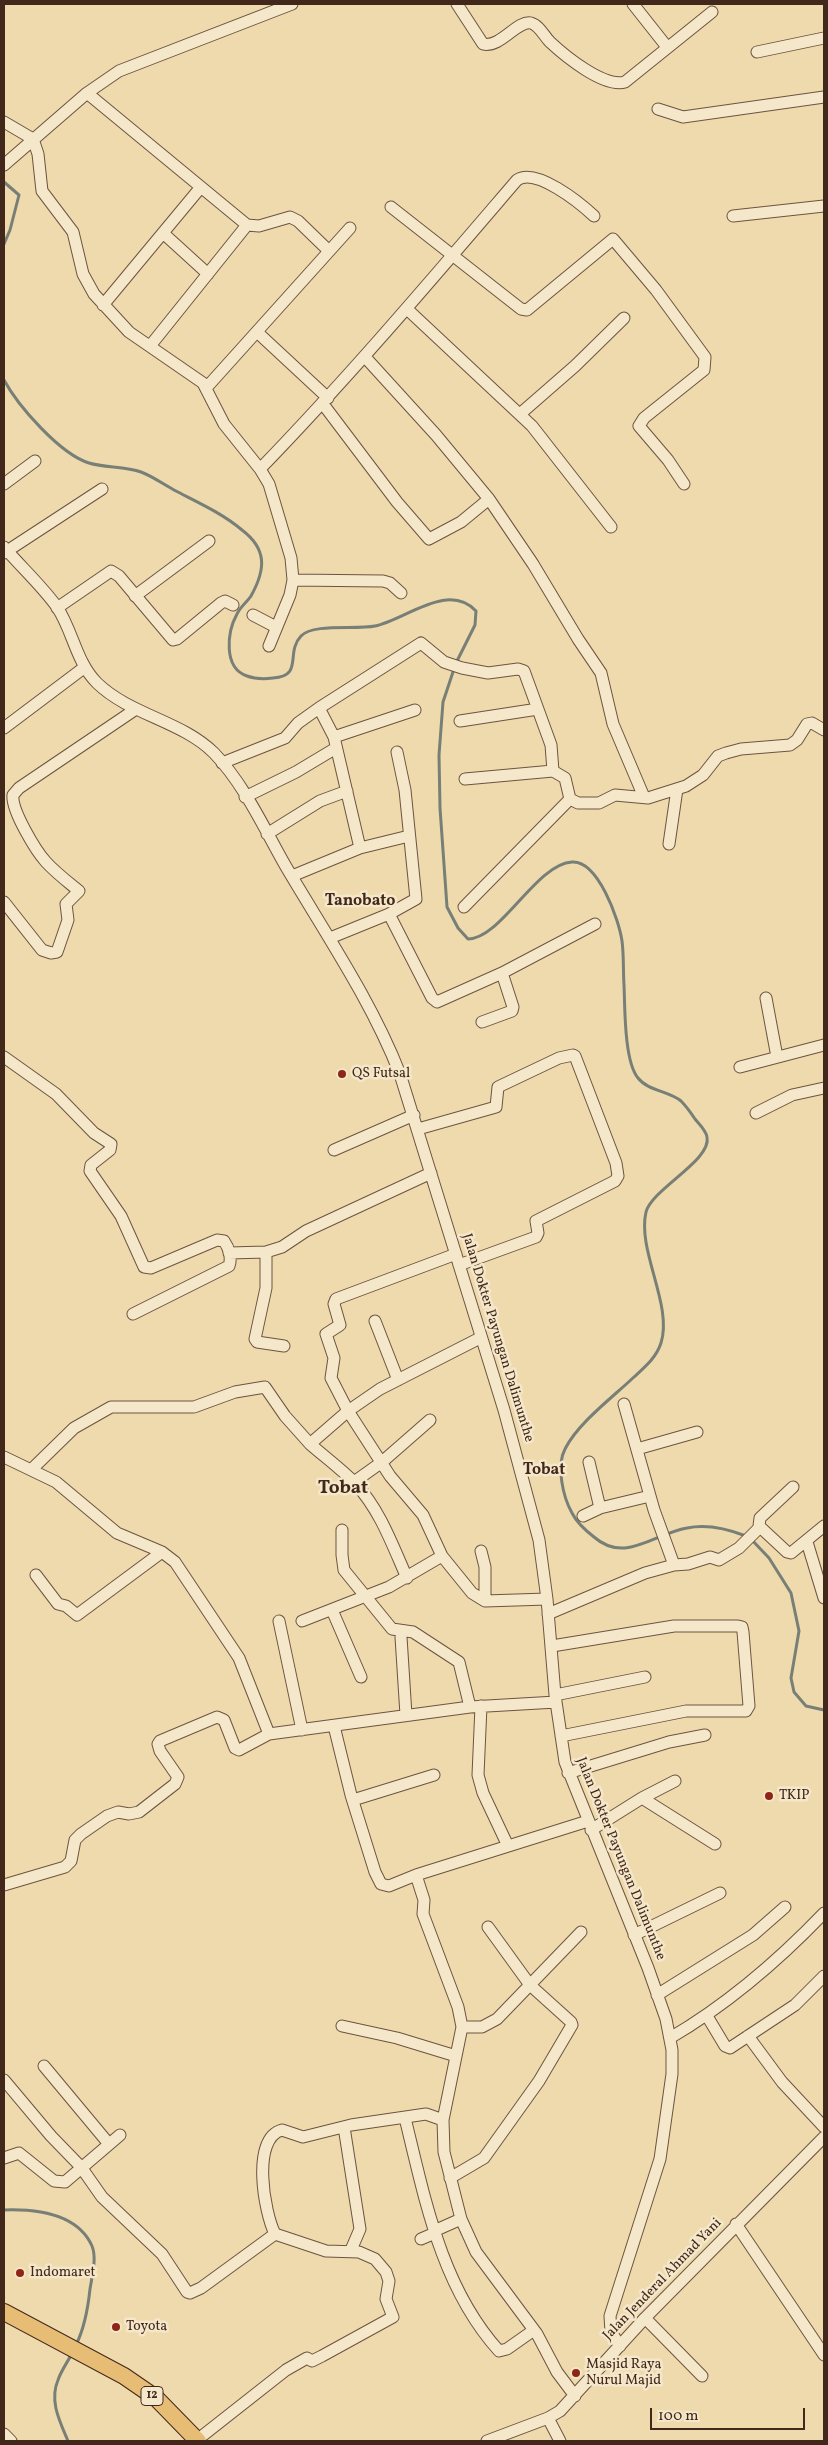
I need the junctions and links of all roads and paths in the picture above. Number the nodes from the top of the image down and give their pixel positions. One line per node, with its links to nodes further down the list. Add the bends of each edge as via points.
1 (292, 4): 8 (street, via 136,63)
2 (456, 4): 6 (street, via 483,44 502,39 524,24 531,23 574,61 616,84 625,82)
3 (633, 4): 6 (street)
4 (712, 12): 6 (street)
5 (824, 38): 7 (street)
6 (667, 47)
7 (757, 52)
8 (88, 93): 12 (street); 14 (street)
9 (824, 97): 10 (street, via 683,117)
10 (658, 109)
11 (4, 122): 12 (street)
12 (33, 139): 13 (street); 25 (street, via 42,191 73,232 84,274)
13 (4, 165)
14 (201, 187): 19 (street); 21 (street)
15 (824, 206): 18 (street)
16 (391, 207): 23 (street)
17 (594, 216): 23 (street, via 563,192 530,177 521,177)
18 (733, 216)
19 (247, 225): 22 (street, via 259,226 290,217); 24 (street)
20 (350, 228): 22 (street)
21 (163, 233): 24 (street); 25 (street)
22 (330, 251): 28 (street)
23 (453, 254): 26 (street); 37 (street, via 527,310 613,239 656,290 705,357 704,370 644,418 639,426)
24 (208, 274): 29 (street)
25 (103, 305): 29 (street, via 129,332)
26 (407, 309): 30 (street); 33 (street)
27 (624, 318): 33 (street)
28 (257, 332): 31 (street); 32 (street)
29 (150, 346): 31 (street, via 194,374)
30 (365, 357): 32 (street); 39 (street)
31 (207, 387): 35 (street, via 224,424)
32 (325, 401): 35 (street); 39 (street, via 397,502 430,539 461,522)
33 (520, 414): 40 (street, via 554,451)
34 (35, 461): 36 (street)
35 (260, 469): 43 (street, via 269,484 282,525)
36 (4, 484)
37 (684, 484)
38 (102, 489): 42 (street)
39 (489, 499): 67 (street, via 601,673 613,724)
40 (611, 527)
41 (209, 541): 45 (street)
42 (5, 551): 47 (street, Jalan Dokter Payungan Dalimunthe)
43 (293, 580): 44 (street, via 383,581); 49 (street)
44 (401, 593)
45 (135, 596): 46 (street, via 172,640 221,602); 47 (street, via 111,571)
46 (233, 605)
47 (58, 608): 51 (street, Jalan Dokter Payungan Dalimunthe)
48 (253, 615): 49 (street)
49 (276, 627): 50 (street)
50 (268, 646)
51 (85, 667): 53 (street, Jalan Dokter Payungan Dalimunthe, via 106,691); 57 (street)
52 (319, 708): 54 (street, via 420,644 444,662 462,668 488,673 524,671); 59 (street); 61 (street, via 298,723 285,738)
53 (136, 709): 61 (street, Jalan Dokter Payungan Dalimunthe, via 198,740); 74 (street, via 13,795 14,807 38,852 79,891 66,904 68,920 57,952 51,954 42,950)
54 (538, 709): 56 (street); 62 (street, via 551,745)
55 (415, 710): 59 (street)
56 (460, 721)
57 (4, 728)
58 (824, 730): 64 (street, via 812,723 790,745 741,749 718,756 703,775)
59 (335, 742): 65 (street); 66 (street, via 296,772)
60 (398, 752): 70 (street)
61 (222, 763): 66 (street, Jalan Dokter Payungan Dalimunthe)
62 (553, 771): 63 (street); 68 (street, via 565,778)
63 (465, 779)
64 (677, 789): 67 (street); 71 (street)
65 (347, 791): 69 (street, via 320,801); 72 (street)
66 (245, 797): 69 (street, Jalan Dokter Payungan Dalimunthe)
67 (644, 798): 68 (street, via 615,795 599,803 578,803)
68 (570, 799): 75 (street)
69 (267, 834): 73 (street, Jalan Dokter Payungan Dalimunthe)
70 (409, 836): 72 (street); 76 (street, via 416,897 414,902)
71 (669, 844)
72 (360, 848): 73 (street)
73 (292, 876): 78 (street, Jalan Dokter Payungan Dalimunthe)
74 (4, 902)
75 (464, 907)
76 (389, 914): 78 (street); 79 (street, via 435,1001)
77 (595, 924): 79 (street)
78 (330, 938): 88 (street, Jalan Dokter Payungan Dalimunthe, via 380,1027)
79 (502, 974): 81 (street, via 512,1011)
80 (766, 998): 84 (street)
81 (482, 1022)
82 (824, 1045): 84 (street)
83 (4, 1057): 93 (street, via 56,1094 94,1133 111,1144 110,1150 91,1165 90,1171 121,1216 144,1268 151,1268 216,1240 224,1241)
84 (777, 1057): 85 (street)
85 (740, 1066)
86 (824, 1088): 87 (street, via 792,1095)
87 (756, 1113)
88 (414, 1115): 89 (street, Jalan Dokter Payungan Dalimunthe); 90 (street)
89 (418, 1129): 91 (street, Jalan Dokter Payungan Dalimunthe); 94 (street, via 496,1107 498,1087 559,1058 573,1055 616,1163 618,1176 615,1181 537,1220 538,1233 533,1239)
90 (334, 1150)
91 (431, 1173): 92 (street); 94 (street, Jalan Dokter Payungan Dalimunthe)
92 (266, 1252): 93 (street); 98 (street, via 266,1288 255,1339)
93 (230, 1254): 95 (street, via 229,1266)
94 (457, 1259): 97 (street, Jalan Dokter Payungan Dalimunthe); 101 (street, via 334,1301 340,1323 339,1327 326,1334 334,1358 330,1374)
95 (133, 1314)
96 (375, 1321): 99 (street)
97 (480, 1338): 99 (street); 127 (street, Jalan Dokter Payungan Dalimunthe, via 504,1410 536,1527)
98 (284, 1346)
99 (398, 1380): 101 (street)
100 (624, 1404): 105 (street)
101 (348, 1412): 104 (street); 107 (street)
102 (430, 1420): 107 (street)
103 (698, 1432): 105 (street)
104 (310, 1444): 109 (street, via 265,1387 235,1392 194,1407 111,1407 74,1428); 110 (street)
105 (636, 1449): 112 (street)
106 (4, 1457): 109 (street)
107 (382, 1462): 110 (street); 121 (street, via 423,1515)
108 (589, 1462): 113 (street)
109 (32, 1469): 120 (street, via 56,1482 117,1533)
110 (354, 1482): 124 (street, via 383,1522)
111 (793, 1487): 117 (street, via 760,1518)
112 (650, 1496): 113 (street); 122 (street)
113 (600, 1508): 114 (street)
114 (583, 1516)
115 (824, 1526): 118 (street)
116 (342, 1530): 125 (street, via 344,1570)
117 (753, 1534): 118 (street, via 788,1553); 122 (street, via 719,1560 710,1556)
118 (807, 1542): 126 (street)
119 (481, 1551): 128 (street, via 485,1567)
120 (162, 1552): 123 (street, via 77,1615 58,1604); 142 (street, via 188,1578 239,1658)
121 (442, 1556): 124 (street); 128 (street, via 472,1593)
122 (674, 1565): 130 (street, via 639,1575)
123 (36, 1575)
124 (407, 1578): 125 (street)
125 (366, 1596): 129 (street); 138 (street, via 392,1629 413,1632 459,1662)
126 (824, 1598)
127 (547, 1599): 128 (street); 130 (street, Jalan Dokter Payungan Dalimunthe)
128 (485, 1601)
129 (332, 1610): 132 (street); 135 (street)
130 (548, 1614): 134 (street, Jalan Dokter Payungan Dalimunthe)
131 (279, 1621): 141 (street)
132 (302, 1622)
133 (401, 1637): 139 (street)
134 (552, 1646): 137 (street, Jalan Dokter Payungan Dalimunthe); 144 (street, via 674,1626 738,1626 743,1632 749,1706 746,1711 686,1711)
135 (361, 1677)
136 (645, 1677): 137 (street)
137 (555, 1698): 138 (street); 144 (street, Jalan Dokter Payungan Dalimunthe)
138 (476, 1706): 139 (street); 152 (street, via 478,1775)
139 (406, 1715): 140 (street)
140 (334, 1726): 141 (street); 149 (street)
141 (302, 1730): 142 (street)
142 (269, 1734): 154 (street, via 239,1750 235,1748 224,1720 217,1718 160,1741 160,1751 178,1777 175,1784 139,1812 118,1812 107,1816 81,1834 74,1840 71,1862 65,1867)
143 (705, 1735): 145 (street, via 669,1742)
144 (561, 1736): 145 (street, Jalan Dokter Payungan Dalimunthe)
145 (568, 1773): 150 (street, Jalan Dokter Payungan Dalimunthe)
146 (434, 1775): 149 (street)
147 (675, 1781): 148 (street)
148 (642, 1798): 150 (street); 151 (street)
149 (352, 1800): 153 (street, via 381,1884 389,1886)
150 (590, 1825): 152 (street); 160 (street, Jalan Dokter Payungan Dalimunthe)
151 (715, 1844)
152 (508, 1846): 153 (street)
153 (416, 1875): 166 (street, via 424,1900 423,1914 458,2007)
154 (4, 1885)
155 (720, 1893): 160 (street)
156 (784, 1907): 163 (street, via 723,1956)
157 (824, 1913): 164 (street, via 778,1958)
158 (488, 1927): 162 (street)
159 (581, 1932): 162 (street)
160 (634, 1935): 163 (street, Jalan Dokter Payungan Dalimunthe)
161 (824, 1976): 167 (street, via 795,2005)
162 (530, 1985): 166 (street, via 490,2023 482,2027); 181 (street, via 571,2022 572,2027 540,2081 484,2158)
163 (657, 1995): 168 (street, Jalan Dokter Payungan Dalimunthe)
164 (707, 2016): 167 (street, via 727,2047); 168 (street)
165 (342, 2026): 169 (street)
166 (462, 2027): 169 (street)
167 (748, 2036): 175 (street, via 782,2082)
168 (670, 2038): 191 (street, Jalan Dokter Payungan Dalimunthe, via 672,2074 662,2152 610,2316 610,2332)
169 (456, 2056): 173 (street)
170 (44, 2066): 178 (street)
171 (4, 2080): 180 (street)
172 (405, 2118): 173 (street, via 426,2114); 174 (street); 184 (street, via 423,2197)
173 (443, 2120): 181 (street, via 444,2152)
174 (344, 2126): 185 (street, via 303,2137 282,2130 266,2142 263,2161 265,2192); 187 (street, via 360,2229)
175 (824, 2127)
176 (120, 2135): 178 (street)
177 (824, 2136): 183 (street, Jalan Jenderal Ahmad Yani)
178 (109, 2144): 180 (street)
179 (4, 2158): 180 (street, via 19,2153 59,2182 70,2179)
180 (81, 2167): 185 (street, via 102,2197 162,2254 187,2292 201,2288)
181 (450, 2178): 182 (street)
182 (461, 2219): 184 (street); 190 (street, via 476,2252)
183 (736, 2224): 189 (street, Jalan Jenderal Ahmad Yani); 192 (street)
184 (435, 2232): 186 (street); 190 (street, via 458,2292 499,2351)
185 (275, 2234): 187 (street, via 326,2250)
186 (421, 2239)
187 (351, 2250): 198 (street, via 375,2259 386,2272 389,2282 386,2299 392,2319 322,2356 312,2360 307,2358 286,2370)
188 (4, 2312): 198 (highway, 12, via 98,2360 156,2398)
189 (645, 2318): 191 (street, Jalan Jenderal Ahmad Yani); 193 (street)
190 (534, 2330): 194 (street, via 553,2366)
191 (620, 2346): 194 (street, Jalan Jenderal Ahmad Yani)
192 (824, 2355)
193 (702, 2376)
194 (575, 2396): 195 (street, Jalan Jenderal Ahmad Yani)
195 (548, 2418): 199 (street, Jalan Jenderal Ahmad Yani); 200 (street)
196 (4, 2434): 197 (street)
197 (11, 2441)
198 (198, 2441)
199 (487, 2441)
200 (560, 2441)

